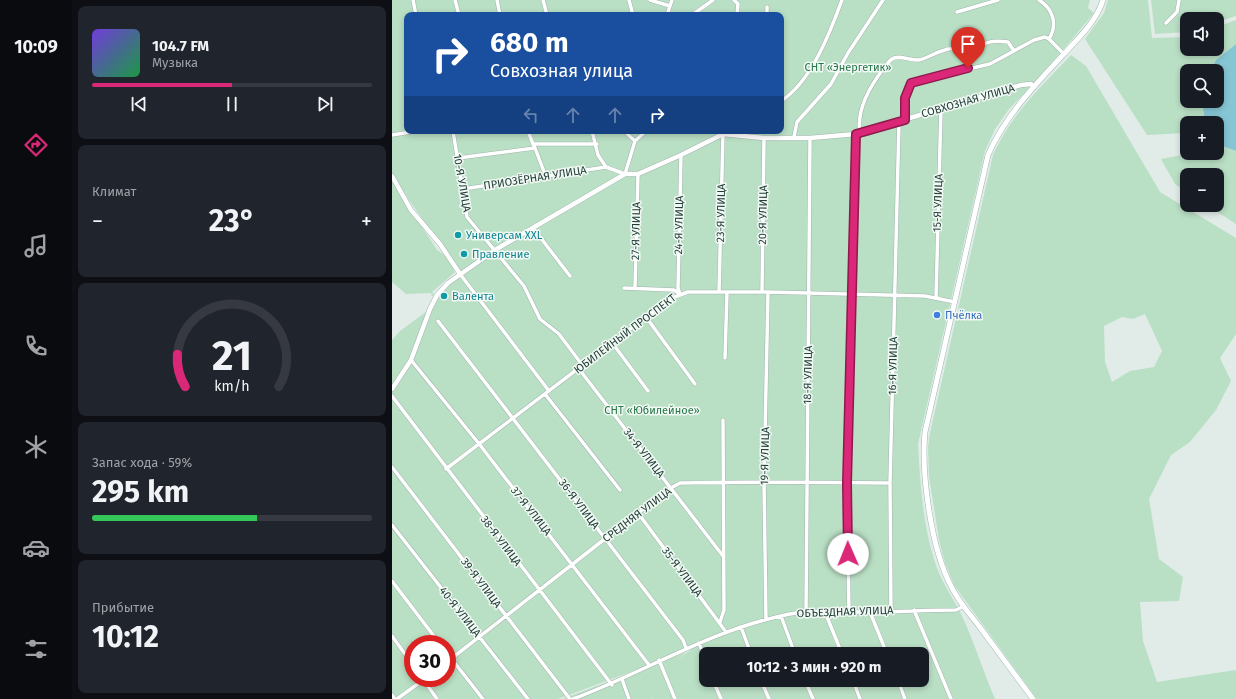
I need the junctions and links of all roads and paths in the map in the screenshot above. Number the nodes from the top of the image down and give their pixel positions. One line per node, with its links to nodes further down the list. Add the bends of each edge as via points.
1 (413, 0): 18 (street)
2 (455, 0): 19 (street)
3 (497, 0): 20 (street)
4 (543, 0): 21 (street)
5 (629, 0): 22 (street)
6 (650, 0): 16 (street)
7 (672, 0): 16 (street)
8 (713, 0): 24 (street)
9 (734, 0): 25 (street, via 738,4)
10 (842, 0): 33 (street, via 818,54 798,88)
11 (883, 0): 48 (street, via 831,84 797,122)
12 (998, 0): 27 (street)
13 (1039, 0): 29 (street, via 1050,10 1054,19)
14 (1103, 0): 31 (main road, via 1095,19)
15 (1179, 0): 28 (street, via 1177,12)
16 (670, 6): 23 (street)
17 (767, 7): 26 (street)
18 (415, 12)
19 (458, 12)
20 (499, 12)
21 (546, 12)
22 (632, 12)
23 (668, 12)
24 (696, 12)
25 (737, 12)
26 (767, 12)
27 (957, 12)
28 (1166, 23)
29 (1049, 39): 30 (street, via 1040,38); 31 (street)
30 (1014, 51): 35 (street, via 990,64 955,70 911,83 905,98); 38 (street, via 1008,42 995,40 971,48 947,49 919,60 897,57 892,59 876,78 866,96)
31 (1064, 54): 32 (main road)
32 (1034, 87): 34 (street, СОВХОЗНАЯ УЛИЦА, via 1031,84 1021,85); 77 (main road, via 999,131 988,155)
33 (784, 99)
34 (941, 108): 35 (street, СОВХОЗНАЯ УЛИЦА); 76 (street, 15-Я УЛИЦА)
35 (905, 120): 36 (street, СОВХОЗНАЯ УЛИЦА)
36 (899, 122): 38 (street, СОВХОЗНАЯ УЛИЦА); 75 (street, 16-Я УЛИЦА)
37 (404, 133): 46 (street)
38 (858, 133): 49 (street, СОВХОЗНАЯ УЛИЦА); 74 (street)
39 (454, 134): 55 (street, 10-Я УЛИЦА)
40 (529, 134): 51 (street)
41 (593, 134): 52 (street)
42 (627, 134): 50 (street)
43 (643, 134): 50 (street)
44 (723, 134): 45 (street, СОВХОЗНАЯ УЛИЦА); 54 (street); 68 (street, 23-Я УЛИЦА)
45 (750, 134): 47 (street, СОВХОЗНАЯ УЛИЦА)
46 (392, 135)
47 (764, 138): 48 (street, СОВХОЗНАЯ УЛИЦА); 70 (street, 20-Я УЛИЦА)
48 (794, 138): 49 (street, СОВХОЗНАЯ УЛИЦА)
49 (810, 138): 72 (street, 18-Я УЛИЦА)
50 (635, 141): 57 (street)
51 (533, 144): 52 (street); 53 (street)
52 (597, 144): 56 (street, via 598,155)
53 (535, 148): 55 (street); 60 (street)
54 (681, 155): 58 (street); 73 (street, 24-Я УЛИЦА, via 678,288)
55 (458, 158): 61 (street, 10-Я УЛИЦА)
56 (606, 167): 57 (street); 60 (street, ПРИОЗЁРНАЯ УЛИЦА)
57 (625, 174): 58 (street); 62 (street)
58 (638, 174): 67 (street, 27-Я УЛИЦА)
59 (392, 176): 64 (street, via 411,210 440,244)
60 (546, 177): 61 (street, ПРИОЗЁРНАЯ УЛИЦА)
61 (463, 189): 63 (street, 10-Я УЛИЦА, via 467,217)
62 (533, 228): 63 (street); 65 (street)
63 (495, 250): 64 (street); 83 (street, 10-Я УЛИЦА, via 524,286 540,319 559,334)
64 (460, 274): 82 (street, via 437,295); 87 (street)
65 (570, 276)
66 (624, 288): 67 (street)
67 (635, 288): 73 (street, via 674,290)
68 (719, 292): 69 (street, ЮБИЛЕЙНЫЙ ПРОСПЕКТ); 73 (street, ЮБИЛЕЙНЫЙ ПРОСПЕКТ)
69 (727, 292): 70 (street, ЮБИЛЕЙНЫЙ ПРОСПЕКТ); 81 (street)
70 (762, 292): 71 (street, ЮБИЛЕЙНЫЙ ПРОСПЕКТ)
71 (768, 292): 72 (street, ЮБИЛЕЙНЫЙ ПРОСПЕКТ); 97 (street, 19-Я УЛИЦА)
72 (808, 293): 74 (street, ЮБИЛЕЙНЫЙ ПРОСПЕКТ); 98 (street, 18-Я УЛИЦА)
73 (680, 294): 78 (street, ЮБИЛЕЙНЫЙ ПРОСПЕКТ)
74 (851, 294): 75 (street, ЮБИЛЕЙНЫЙ ПРОСПЕКТ); 99 (street)
75 (894, 295): 76 (street, ЮБИЛЕЙНЫЙ ПРОСПЕКТ); 100 (street, 16-Я УЛИЦА)
76 (936, 298): 77 (street, ЮБИЛЕЙНЫЙ ПРОСПЕКТ)
77 (955, 302): 110 (main road, via 925,432 924,463 935,540 951,587)
78 (646, 317): 80 (street, ЮБИЛЕЙНЫЙ ПРОСПЕКТ); 85 (street)
79 (438, 321): 91 (street, 36-Я УЛИЦА)
80 (613, 344): 83 (street, ЮБИЛЕЙНЫЙ ПРОСПЕКТ); 88 (street)
81 (725, 358)
82 (411, 360): 86 (street); 93 (street, 37-Я УЛИЦА)
83 (583, 366): 84 (street, ЮБИЛЕЙНЫЙ ПРОСПЕКТ)
84 (579, 369): 87 (street, ЮБИЛЕЙНЫЙ ПРОСПЕКТ); 101 (street, 34-Я УЛИЦА)
85 (695, 384)
86 (392, 389)
87 (549, 391): 89 (street, ЮБИЛЕЙНЫЙ ПРОСПЕКТ)
88 (648, 391)
89 (545, 394): 91 (street, ЮБИЛЕЙНЫЙ ПРОСПЕКТ); 102 (street)
90 (392, 396): 95 (street, 38-Я УЛИЦА)
91 (514, 419): 93 (street, ЮБИЛЕЙНЫЙ ПРОСПЕКТ); 105 (street, 36-Я УЛИЦА)
92 (723, 420): 96 (street)
93 (480, 445): 95 (street, ЮБИЛЕЙНЫЙ ПРОСПЕКТ); 107 (street, 37-Я УЛИЦА)
94 (392, 467): 118 (street, 39-Я УЛИЦА)
95 (446, 469): 109 (street, 38-Я УЛИЦА)
96 (723, 482): 97 (street, СРЕДНЯЯ УЛИЦА); 101 (street, СРЕДНЯЯ УЛИЦА, via 680,483); 106 (street)
97 (764, 482): 98 (street, СРЕДНЯЯ УЛИЦА); 119 (street, 19-Я УЛИЦА)
98 (807, 482): 99 (street, СРЕДНЯЯ УЛИЦА); 113 (street, 18-Я УЛИЦА)
99 (847, 483): 100 (street, СРЕДНЯЯ УЛИЦА); 115 (street)
100 (890, 483): 112 (street, 16-Я УЛИЦА)
101 (671, 488): 103 (street, СРЕДНЯЯ УЛИЦА); 106 (street, 34-Я УЛИЦА)
102 (620, 490)
103 (638, 513): 105 (street, СРЕДНЯЯ УЛИЦА); 120 (street, 35-Я УЛИЦА)
104 (392, 525): 125 (street, 40-Я УЛИЦА)
105 (605, 538): 107 (street, СРЕДНЯЯ УЛИЦА); 132 (street, 36-Я УЛИЦА)
106 (723, 556): 120 (street, via 724,610)
107 (572, 564): 109 (street, СРЕДНЯЯ УЛИЦА); 137 (street, 37-Я УЛИЦА)
108 (392, 581): 123 (street)
109 (539, 590): 118 (street, СРЕДНЯЯ УЛИЦА); 139 (street, 38-Я УЛИЦА)
110 (964, 606): 111 (street, ОБЪЕЗДНАЯ УЛИЦА, via 956,610); 162 (main road)
111 (914, 610): 112 (street, ОБЪЕЗДНАЯ УЛИЦА); 161 (street)
112 (891, 611): 116 (street, ОБЪЕЗДНАЯ УЛИЦА)
113 (806, 612): 114 (street, ОБЪЕЗДНАЯ УЛИЦА); 117 (street, ОБЪЕЗДНАЯ УЛИЦА)
114 (825, 612): 115 (street, ОБЪЕЗДНАЯ УЛИЦА); 130 (street)
115 (849, 612): 116 (street, ОБЪЕЗДНАЯ УЛИЦА)
116 (870, 612): 131 (street)
117 (781, 616): 119 (street, ОБЪЕЗДНАЯ УЛИЦА); 129 (street)
118 (506, 617): 125 (street, СРЕДНЯЯ УЛИЦА); 152 (street, 39-Я УЛИЦА)
119 (766, 619): 121 (street, ОБЪЕЗДНАЯ УЛИЦА)
120 (720, 622): 122 (street, 35-Я УЛИЦА)
121 (741, 627): 122 (street, ОБЪЕЗДНАЯ УЛИЦА); 128 (street)
122 (726, 632): 126 (street, ОБЪЕЗДНАЯ УЛИЦА)
123 (433, 635)
124 (392, 636): 133 (street)
125 (479, 638): 134 (street, СРЕДНЯЯ УЛИЦА); 151 (street, 40-Я УЛИЦА)
126 (699, 643): 127 (street); 132 (street, ОБЪЕЗДНАЯ УЛИЦА)
127 (700, 647)
128 (748, 647)
129 (792, 647)
130 (839, 647)
131 (884, 647)
132 (686, 648): 135 (street, ОБЪЕЗДНАЯ УЛИЦА)
133 (404, 653)
134 (456, 656)
135 (659, 660): 137 (street, ОБЪЕЗДНАЯ УЛИЦА); 155 (street)
136 (456, 664): 150 (street)
137 (649, 665): 138 (street, ОБЪЕЗДНАЯ УЛИЦА)
138 (622, 679): 139 (street, ОБЪЕЗДНАЯ УЛИЦА); 154 (street)
139 (612, 685): 153 (street, ОБЪЕЗДНАЯ УЛИЦА)
140 (413, 687): 148 (street)
141 (429, 687): 149 (street)
142 (716, 687): 156 (street)
143 (764, 687): 157 (street)
144 (808, 687): 158 (street)
145 (855, 687): 159 (street)
146 (901, 687): 160 (street)
147 (392, 695): 148 (street)
148 (396, 699)
149 (437, 699)
150 (483, 699)
151 (528, 699)
152 (570, 699)
153 (574, 699)
154 (630, 699)
155 (675, 699)
156 (721, 699)
157 (769, 699)
158 (813, 699)
159 (860, 699)
160 (906, 699)
161 (951, 699)
162 (1033, 699)

